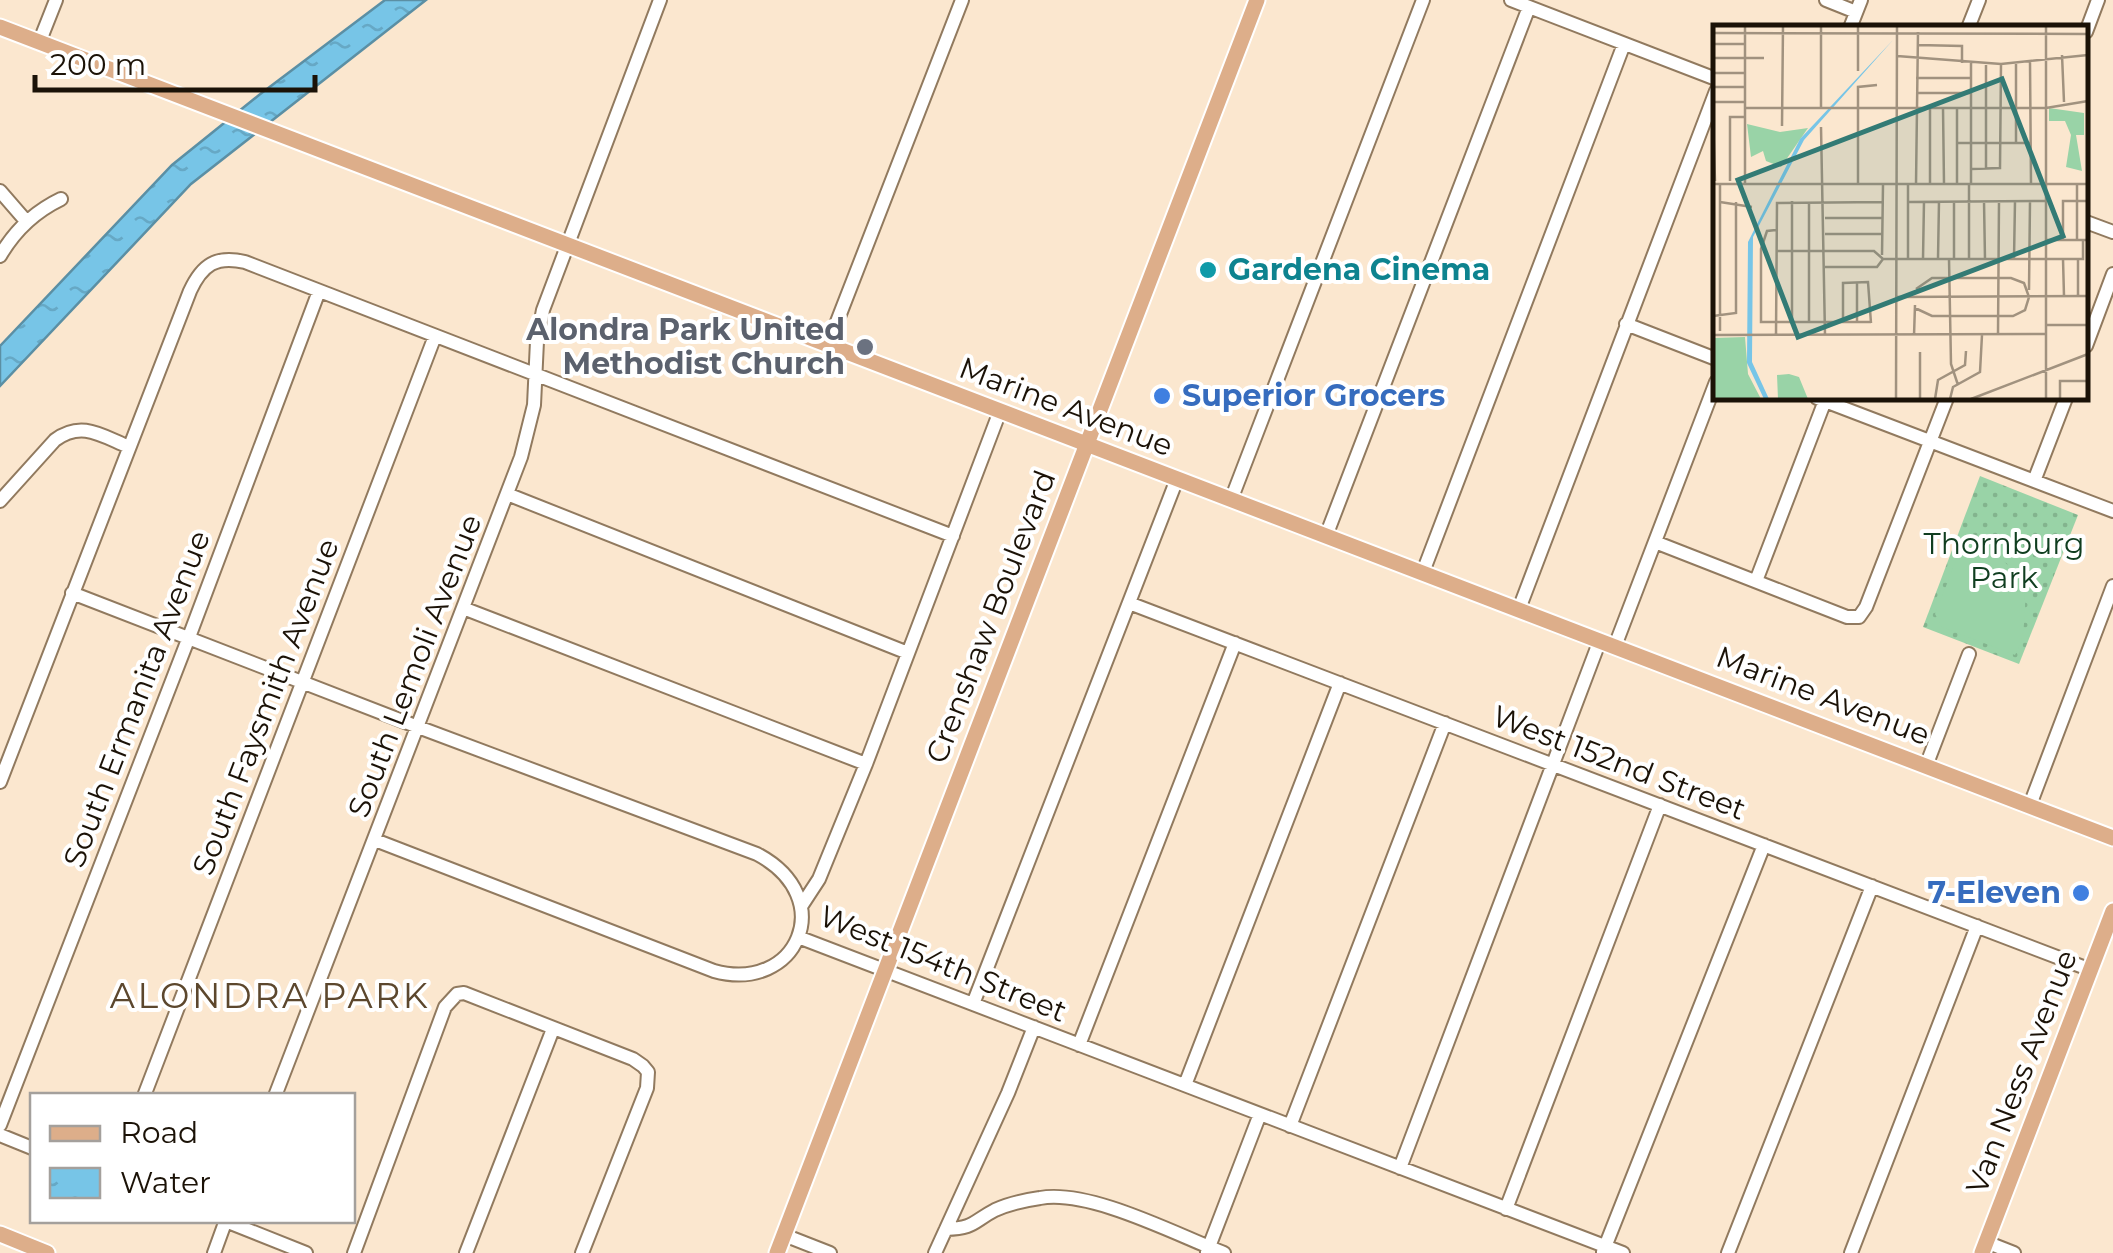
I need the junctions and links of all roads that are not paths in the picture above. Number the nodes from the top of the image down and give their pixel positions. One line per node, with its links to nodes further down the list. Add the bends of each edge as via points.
1 (56, 0): 15 (street)
2 (660, 0): 24 (street, South Lemoli Avenue)
3 (962, 0): 31 (street)
4 (1257, 0): 41 (main road, Crenshaw Boulevard)
5 (1422, 0): 46 (street)
6 (1512, 0): 11 (street)
7 (1826, 0): 10 (street)
8 (1979, 0): 12 (street)
9 (2098, 0): 13 (street)
10 (1859, 6)
11 (1529, 7): 16 (street); 50 (street)
12 (1969, 25)
13 (2088, 27)
14 (0, 28): 15 (main road, Marine Avenue)
15 (39, 42): 24 (main road, Marine Avenue)
16 (1624, 44): 17 (street); 52 (street)
17 (1713, 78)
18 (1713, 99): 28 (street)
19 (0, 191): 21 (street)
20 (61, 198): 21 (street)
21 (26, 221): 25 (street)
22 (2088, 223): 23 (street)
23 (2113, 232)
24 (567, 245): 31 (main road, Marine Avenue); 33 (street, South Lemoli Avenue, via 543,310)
25 (0, 256)
26 (2113, 274): 30 (street)
27 (319, 291): 29 (street); 42 (street, via 226,258 202,270); 59 (street, South Ermanita Avenue)
28 (1626, 324): 32 (street); 58 (street)
29 (435, 336): 33 (street); 64 (street, South Faysmith Avenue)
30 (2088, 341)
31 (828, 345): 39 (main road, Marine Avenue)
32 (1713, 358)
33 (536, 374): 45 (street, South Lemoli Avenue, via 530,424); 49 (street)
34 (1713, 390): 51 (street)
35 (1823, 400): 53 (street)
36 (1826, 400): 40 (street)
37 (1946, 400): 40 (street)
38 (2065, 400): 44 (street)
39 (1000, 411): 41 (main road, Marine Avenue); 49 (street)
40 (1930, 441): 44 (street); 53 (street, via 1859,618)
41 (1087, 444): 43 (main road, Marine Avenue); 82 (main road, Crenshaw Boulevard)
42 (129, 447): 47 (street, via 90,431 66,432); 55 (street)
43 (1177, 479): 46 (main road, Marine Avenue); 56 (street)
44 (2034, 481): 48 (street)
45 (507, 494): 57 (street, South Lemoli Avenue); 62 (street)
46 (1231, 500): 50 (main road, Marine Avenue)
47 (0, 501)
48 (2113, 511)
49 (953, 536): 62 (street)
50 (1326, 536): 52 (main road, Marine Avenue)
51 (1655, 542): 53 (street); 61 (street)
52 (1423, 572): 58 (main road, Marine Avenue)
53 (1756, 581)
54 (2113, 586): 73 (street)
55 (72, 593): 59 (street, West 154th Street); 71 (street)
56 (1129, 603): 60 (street, West 152nd Street); 84 (street)
57 (463, 608): 67 (street, South Lemoli Avenue); 68 (street)
58 (1519, 609): 61 (main road, Marine Avenue)
59 (188, 638): 64 (street, West 154th Street); 92 (street, South Ermanita Avenue)
60 (1235, 643): 65 (street, West 152nd Street); 87 (street)
61 (1608, 643): 69 (street); 70 (main road, Marine Avenue)
62 (908, 653): 68 (street)
63 (1969, 654): 70 (street)
64 (303, 681): 67 (street, West 154th Street); 89 (street, South Faysmith Avenue)
65 (1340, 683): 66 (street, West 152nd Street); 88 (street)
66 (1445, 723): 69 (street, West 152nd Street); 93 (street)
67 (418, 727): 75 (street, South Lemoli Avenue); 78 (street, West 154th Street, via 756,854 787,875)
68 (866, 764): 78 (street)
69 (1553, 764): 72 (street, West 152nd Street); 96 (street)
70 (1926, 766): 73 (main road, Marine Avenue)
71 (0, 782)
72 (1660, 805): 76 (street, West 152nd Street); 97 (street)
73 (2030, 805): 74 (main road, Marine Avenue)
74 (2113, 838)
75 (375, 840): 81 (street, via 714,972 748,976 768,970); 90 (street, South Lemoli Avenue)
76 (1764, 845): 77 (street, West 152nd Street); 105 (street)
77 (1872, 886): 80 (street, West 152nd Street); 117 (street)
78 (802, 905): 81 (street, West 154th Street)
79 (2113, 911): 83 (main road, Van Ness Avenue)
80 (1977, 926): 83 (street, West 152nd Street); 118 (street)
81 (798, 937): 82 (street, West 154th Street)
82 (885, 970): 84 (street, West 154th Street); 102 (main road, Crenshaw Boulevard)
83 (2091, 970): 103 (main road, Van Ness Avenue)
84 (973, 1004): 86 (street, West 154th Street)
85 (553, 1028): 109 (street, via 456,994 445,1008); 110 (street); 111 (street, via 633,1059 648,1072)
86 (1034, 1028): 87 (street, West 154th Street); 100 (street)
87 (1079, 1045): 88 (street, West 154th Street)
88 (1184, 1085): 91 (street, West 154th Street)
89 (145, 1093)
90 (276, 1093)
91 (1260, 1114): 93 (street, West 154th Street); 104 (street)
92 (0, 1125)
93 (1290, 1126): 96 (street, West 154th Street)
94 (0, 1135): 95 (street)
95 (30, 1147)
96 (1400, 1168): 97 (street, West 154th Street)
97 (1506, 1208): 105 (street, West 154th Street)
98 (224, 1223): 107 (street)
99 (230, 1223): 108 (street)
100 (946, 1230): 104 (street, via 968,1228 1026,1201 1064,1197 1110,1208); 114 (street)
101 (0, 1234): 106 (main road)
102 (784, 1234): 112 (main road, Crenshaw Boulevard); 113 (street)
103 (1984, 1248): 119 (street)
104 (1208, 1250): 115 (street)
105 (1604, 1250): 116 (street, West 154th Street)
106 (47, 1253)
107 (214, 1253)
108 (306, 1253)
109 (354, 1253)
110 (466, 1253)
111 (582, 1253)
112 (777, 1253)
113 (830, 1253)
114 (935, 1253)
115 (1224, 1253)
116 (1623, 1253)
117 (1728, 1253)
118 (1851, 1253)
119 (2014, 1253)

